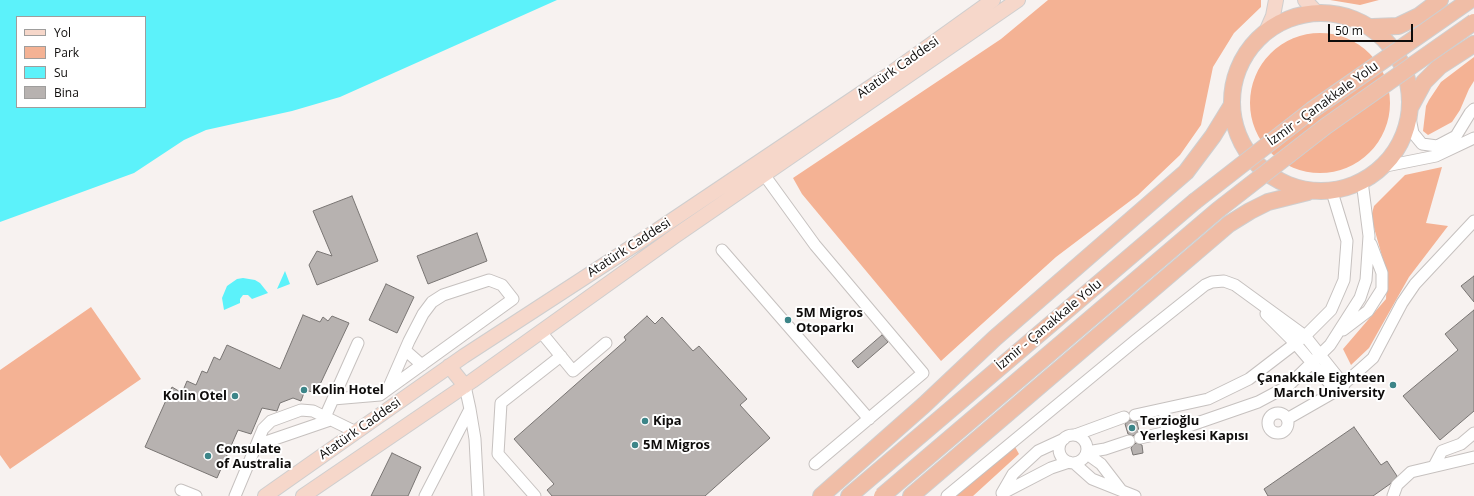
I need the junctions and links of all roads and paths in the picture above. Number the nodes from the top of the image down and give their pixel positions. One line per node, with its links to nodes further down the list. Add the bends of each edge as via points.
1 (993, 0): 16 (main road, Atatürk Caddesi, via 887,76)
2 (1018, 0): 18 (main road, Atatürk Caddesi)
3 (1276, 0): 10 (main road)
4 (1305, 0): 7 (main road)
5 (1440, 0): 9 (highway, via 1419,16 1398,26)
6 (1470, 0): 69 (highway, İzmir - Çanakkale Yolu, bridge, via 1312,110 1194,202)
7 (1317, 13): 9 (highway, via 1355,19); 10 (highway, via 1290,19)
8 (1474, 22): 70 (highway, İzmir - Çanakkale Yolu, bridge, via 1326,126 1218,210)
9 (1373, 27): 14 (highway, via 1396,53 1408,78)
10 (1266, 32): 12 (highway, via 1247,52 1235,77)
11 (1474, 44): 14 (highway, via 1440,66 1424,82)
12 (1232, 105): 20 (highway, via 1236,131 1248,154 1267,173 1290,186); 68 (highway, via 1186,172 995,338)
13 (1474, 109): 14 (street, via 1456,136 1437,146 1422,144 1413,133)
14 (1410, 112): 17 (highway, via 1403,139)
15 (1474, 138): 17 (street, via 1436,156)
16 (756, 164): 18 (main road); 36 (main road, Atatürk Caddesi)
17 (1386, 166): 19 (highway)
18 (765, 176): 26 (main road, Atatürk Caddesi, via 675,236); 44 (street, via 815,245 923,373)
19 (1362, 181): 21 (highway); 23 (street)
20 (1309, 192): 21 (highway); 71 (highway, via 1268,202 1229,224)
21 (1332, 192): 28 (street, via 1347,241 1344,280 1332,310)
22 (1474, 221): 38 (street, via 1415,284 1373,358)
23 (1369, 239): 27 (street, via 1366,280 1360,298); 27 (street, via 1382,273 1382,289 1368,311)
24 (722, 250): 44 (street)
25 (1240, 288): 28 (street); 31 (street); 72 (street, via 1224,281 1205,285)
26 (541, 332): 33 (street); 37 (main road, Atatürk Caddesi)
27 (1338, 334): 34 (street)
28 (1305, 336): 31 (street); 34 (street)
29 (358, 343): 40 (street)
30 (606, 343): 33 (street, via 573,371)
31 (1295, 343): 34 (street); 42 (street, via 1249,378 1208,399)
32 (405, 350): 35 (street); 35 (street, via 423,314 438,298 489,280 502,285 513,300); 39 (street)
33 (561, 356): 67 (street, via 501,403 498,454)
34 (1316, 360): 38 (street); 47 (street, via 1288,386 1258,402)
35 (422, 365): 39 (street)
36 (449, 366): 37 (main road); 46 (main road, Atatürk Caddesi)
37 (465, 386): 41 (street); 52 (main road, Atatürk Caddesi)
38 (1340, 388): 45 (street)
39 (388, 389): 40 (street, via 380,395)
40 (333, 399): 43 (street)
41 (470, 408): 65 (street); 66 (street, via 475,439)
42 (1164, 410): 47 (street); 49 (street, via 1116,418)
43 (328, 418): 46 (street); 51 (street); 51 (street, via 313,411 301,410 271,421 264,429)
44 (869, 419): 56 (street)
45 (1287, 419)
46 (356, 432): 52 (main road); 63 (main road, Atatürk Caddesi)
47 (1167, 432): 53 (street)
48 (1474, 433): 57 (street, via 1462,444 1442,451)
49 (1075, 435): 50 (street); 53 (street, via 1086,443)
50 (1064, 439): 55 (street, via 1060,452 1062,457); 60 (street, via 1038,451 1013,474)
51 (257, 445): 62 (street)
52 (372, 449): 64 (main road, Atatürk Caddesi)
53 (1087, 453): 55 (street, via 1082,460); 59 (street, via 1101,464)
54 (1474, 457): 57 (street)
55 (1072, 463): 59 (street, via 1092,479); 60 (street, via 1051,468)
56 (815, 464)
57 (1434, 466): 74 (street, via 1417,469 1406,475 1396,485)
58 (181, 490): 61 (street)
59 (1123, 492): 73 (street)
60 (1001, 495)
61 (196, 496)
62 (235, 496)
63 (265, 496)
64 (304, 496)
65 (425, 496)
66 (478, 496)
67 (535, 496)
68 (821, 496)
69 (849, 496)
70 (882, 496)
71 (911, 496)
72 (947, 496)
73 (1135, 496)
74 (1393, 496)

